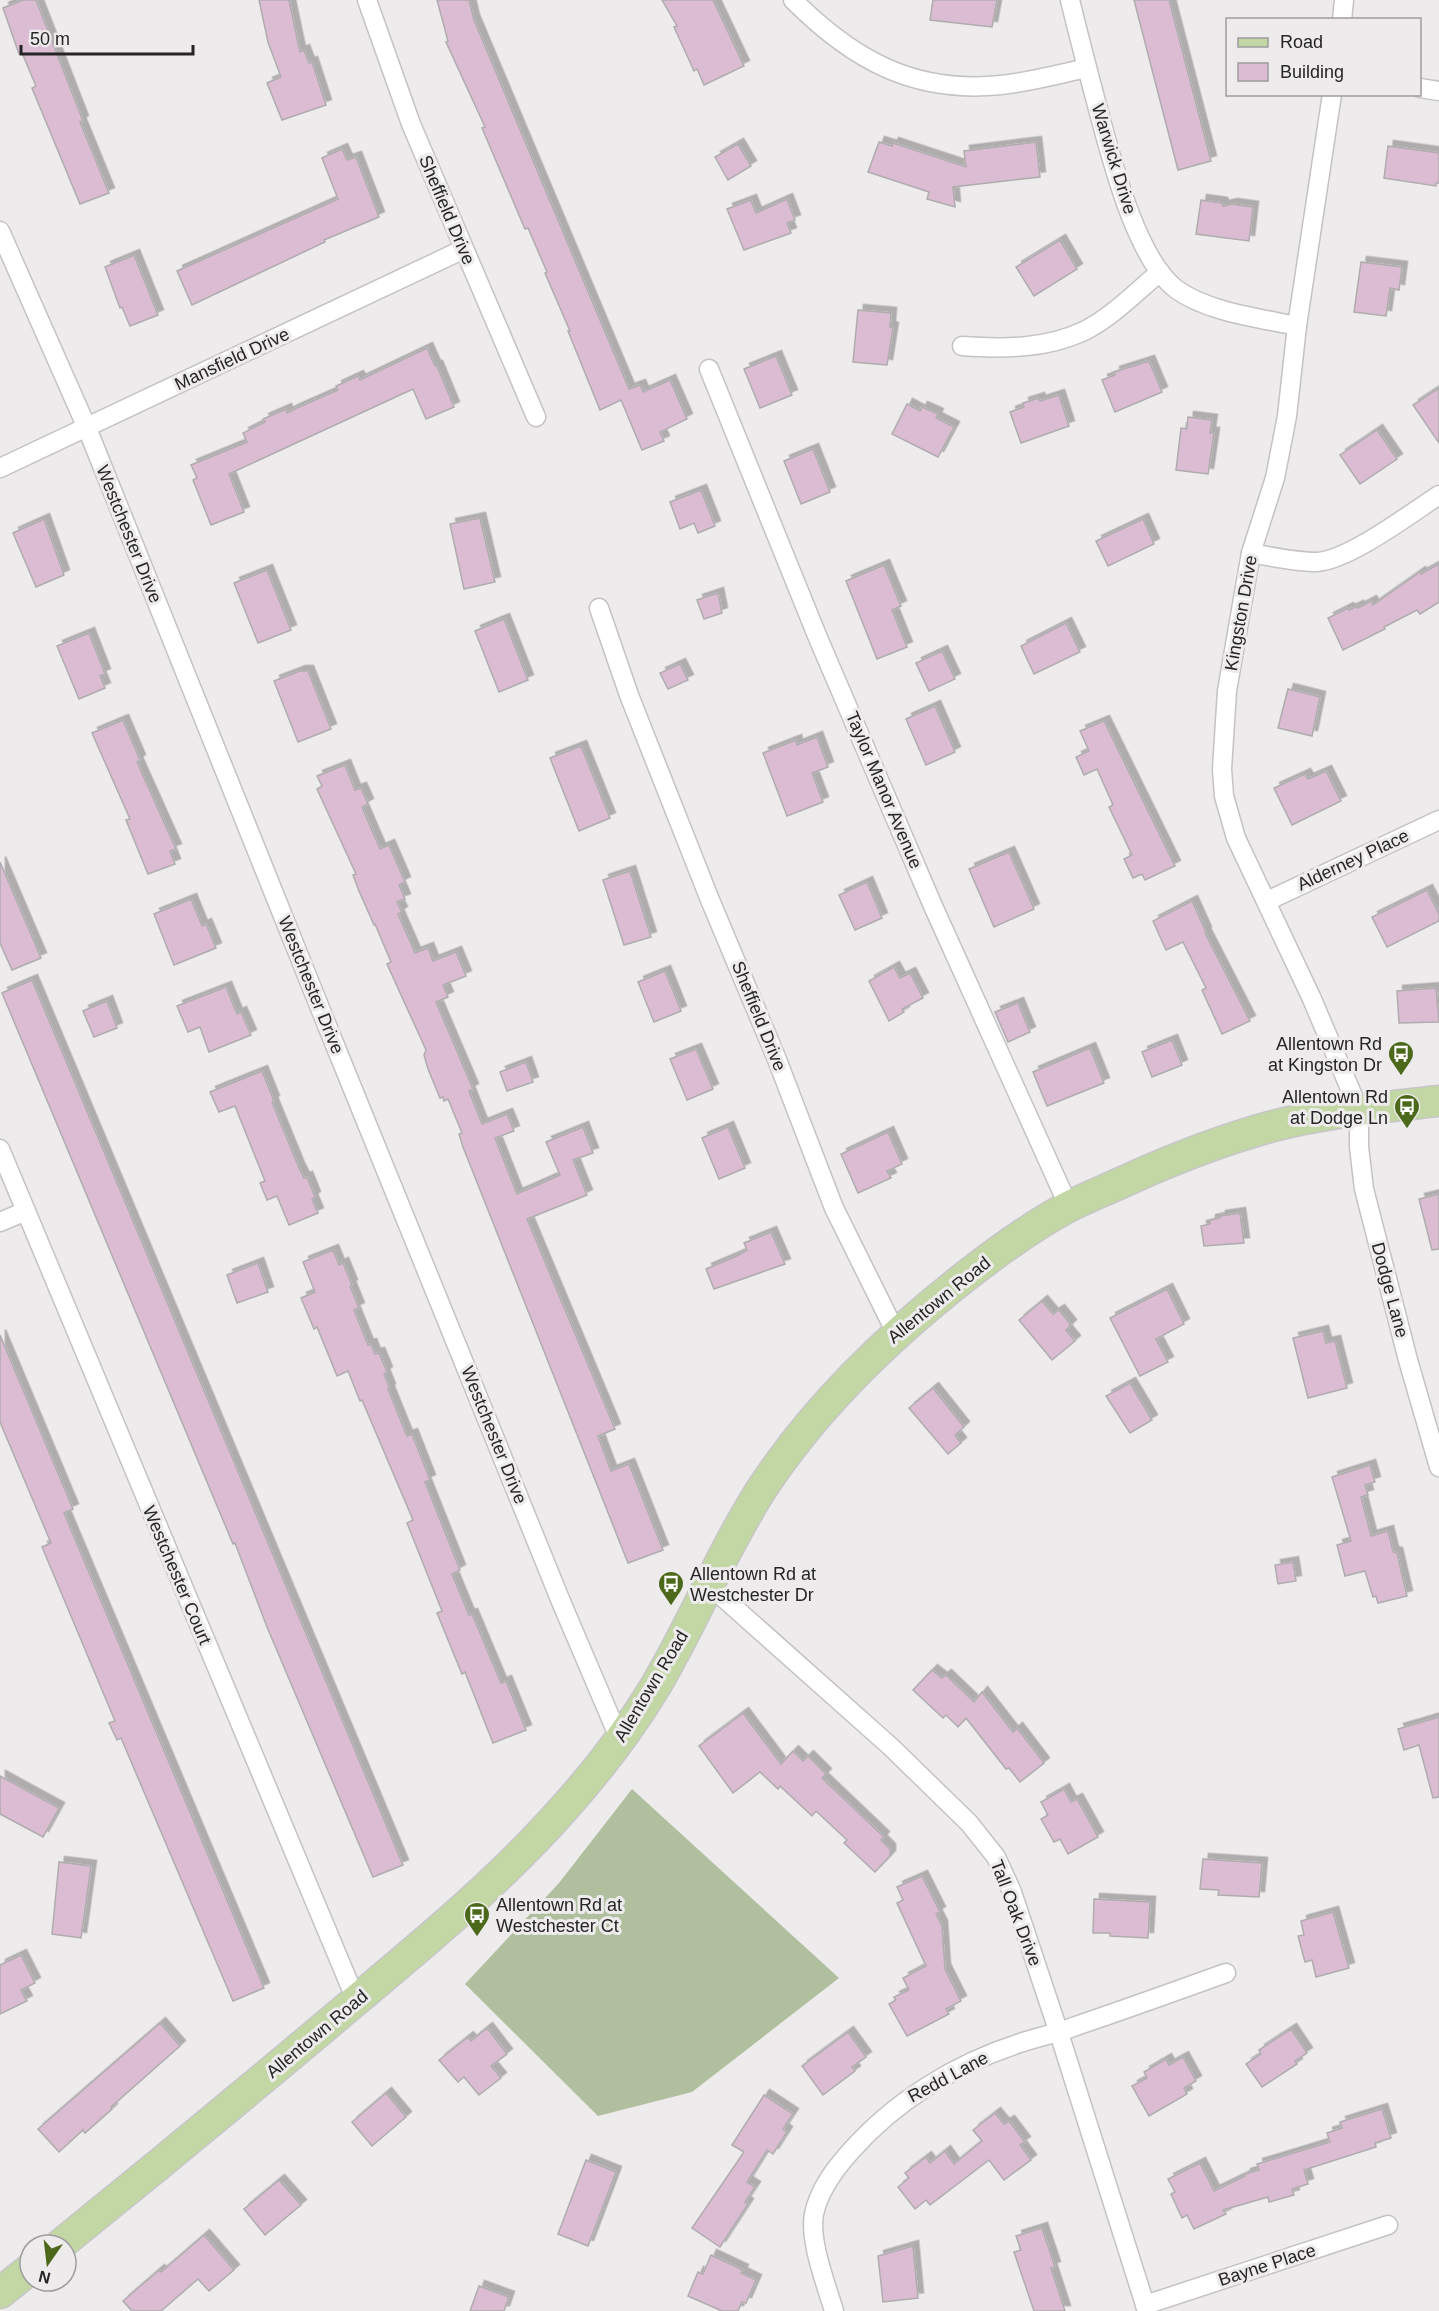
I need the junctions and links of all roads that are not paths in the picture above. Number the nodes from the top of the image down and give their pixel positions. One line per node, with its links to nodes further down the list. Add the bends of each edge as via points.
1 (367, 0): 11 (street, Sheffield Drive, via 411,124)
2 (793, 0): 6 (street, via 834,38 863,57 896,73 940,85 1003,85)
3 (1070, 0): 6 (street, Warwick Drive)
4 (1344, 0): 5 (street)
5 (1342, 18)
6 (1087, 68): 12 (street, Warwick Drive, via 1116,178)
7 (1421, 88): 8 (street)
8 (1439, 92)
9 (1332, 96): 13 (street, Kingston Drive)
10 (0, 231): 17 (street, Westchester Drive)
11 (464, 249): 16 (street, Sheffield Drive); 17 (street, Mansfield Drive)
12 (1160, 272): 13 (street, Warwick Drive, via 1175,288 1196,299); 14 (street, via 1100,320 1068,337 1022,346)
13 (1297, 326): 20 (street, Kingston Drive, via 1281,450)
14 (962, 346)
15 (709, 369): 27 (street, Taylor Manor Avenue, via 933,906)
16 (536, 417)
17 (87, 428): 18 (street, Mansfield Drive); 33 (street, Westchester Drive)
18 (0, 468)
19 (1439, 495): 20 (street, via 1349,553 1332,559 1317,562)
20 (1251, 553): 23 (street, Kingston Drive, via 1227,691 1222,769 1224,796 1236,838)
21 (599, 608): 30 (street, Sheffield Drive, via 629,695 834,1208)
22 (1439, 819): 23 (street, Alderney Place)
23 (1267, 901): 25 (street, Kingston Drive)
24 (1439, 1101): 25 (main road, Allentown Road)
25 (1359, 1110): 27 (main road, Allentown Road, via 1276,1125 1236,1137 1166,1162); 31 (street, Dodge Lane, via 1364,1189)
26 (0, 1149): 28 (street, Westchester Court)
27 (1069, 1207): 30 (main road, Allentown Road, via 1016,1239)
28 (26, 1211): 29 (street); 35 (street, Westchester Court)
29 (0, 1222)
30 (896, 1333): 32 (main road, Allentown Road, via 811,1424 764,1486)
31 (1439, 1467)
32 (709, 1585): 33 (main road, Allentown Road, via 656,1685); 36 (street, Tall Oak Drive, via 891,1747 986,1842 1008,1883)
33 (620, 1740): 35 (main road, Allentown Road, via 522,1855)
34 (1226, 1973): 36 (street, Redd Lane)
35 (356, 2000): 38 (main road, Allentown Road)
36 (1059, 2033): 41 (street, Tall Oak Drive); 42 (street, Redd Lane, via 990,2054 905,2099 840,2163 821,2193 813,2223)
37 (1388, 2225): 41 (street, Bayne Place)
38 (75, 2233)
39 (18, 2279): 40 (main road)
40 (0, 2293)
41 (1146, 2308)
42 (834, 2311)

